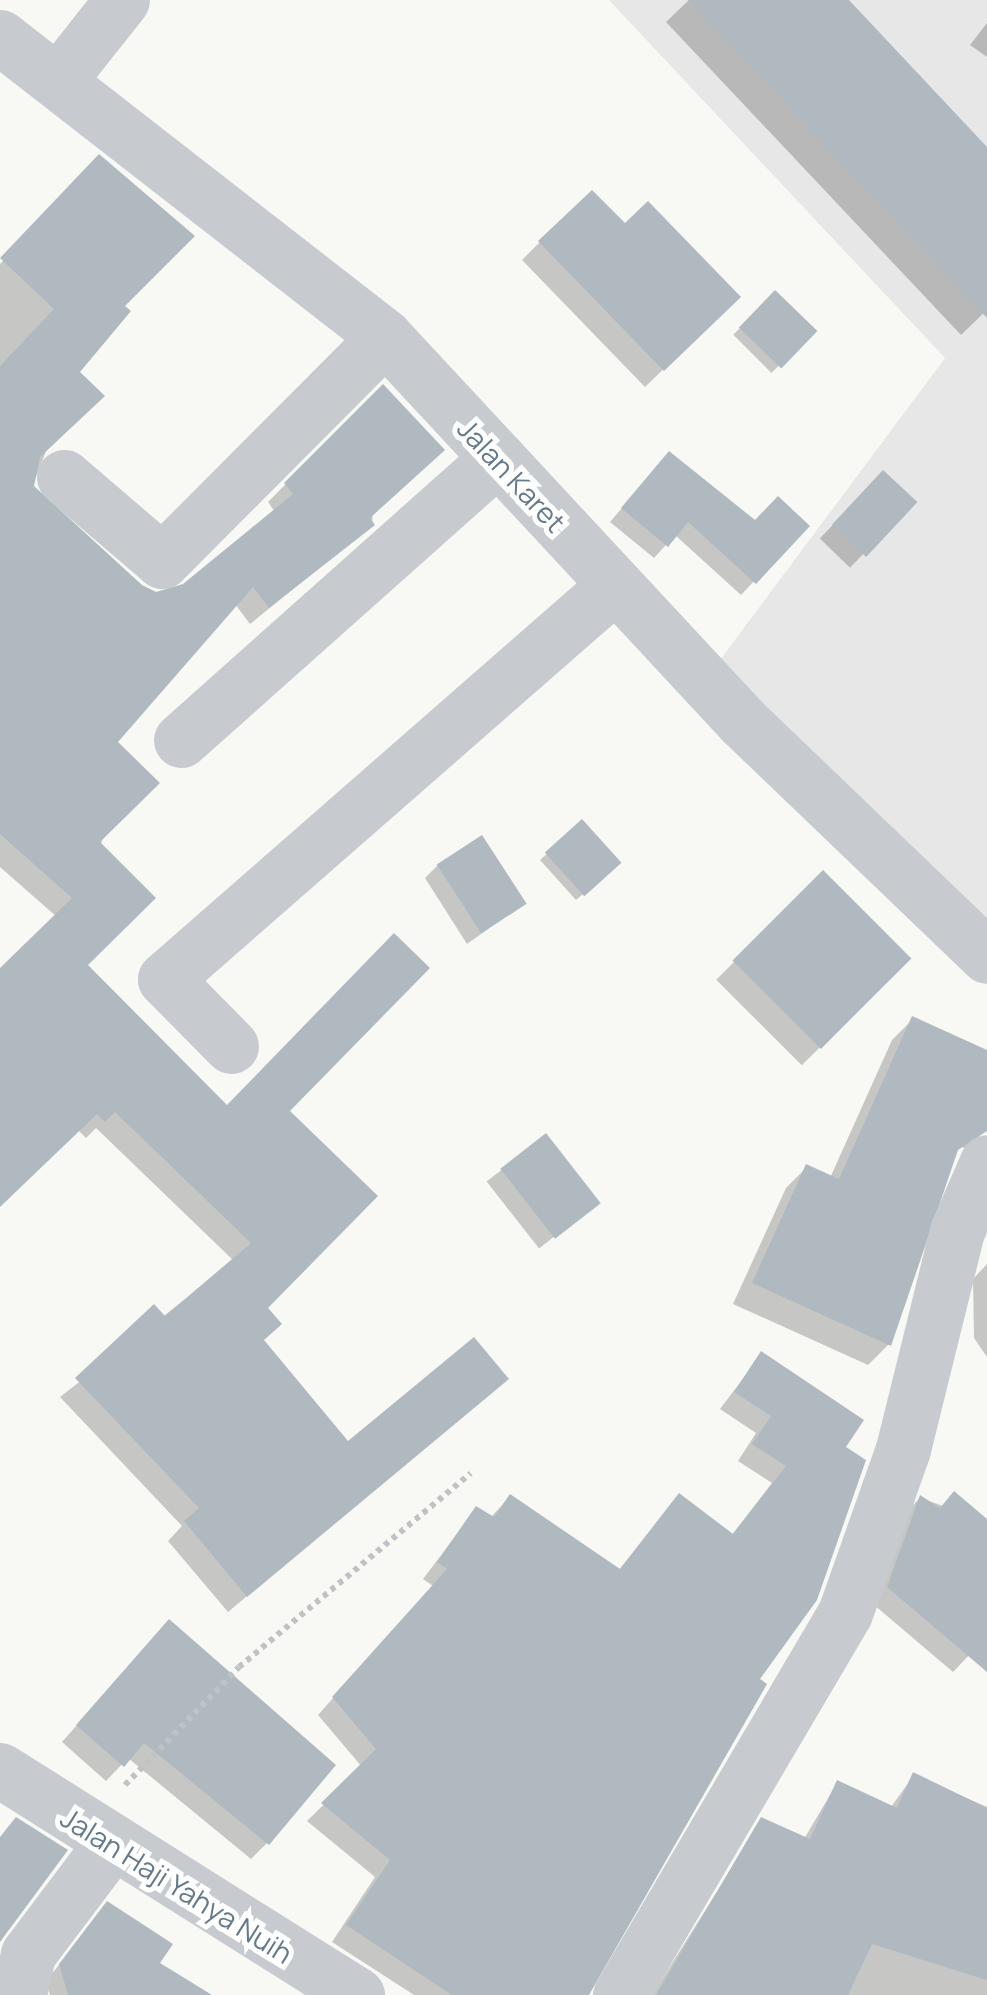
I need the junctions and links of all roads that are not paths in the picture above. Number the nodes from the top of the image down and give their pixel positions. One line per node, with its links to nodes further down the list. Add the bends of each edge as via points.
1 (122, 0): 3 (street)
2 (0, 37): 3 (street, Jalan Karet)
3 (60, 77): 4 (street, Jalan Karet)
4 (385, 337): 5 (street, Jalan Karet); 6 (street, via 162,561)
5 (497, 458): 7 (street, Jalan Karet); 8 (street)
6 (64, 477)
7 (614, 586): 9 (street, Jalan Karet); 10 (street, via 165,979)
8 (181, 740)
9 (987, 956)
10 (231, 1046)
11 (987, 1162): 16 (street, via 957,1231 904,1449 846,1614)
12 (0, 1770): 13 (street, Jalan Haji Yahya Nuih)
13 (97, 1838): 14 (street, via 28,1954); 15 (street, Jalan Haji Yahya Nuih)
14 (19, 1995)
15 (358, 1995)
16 (620, 1995)

